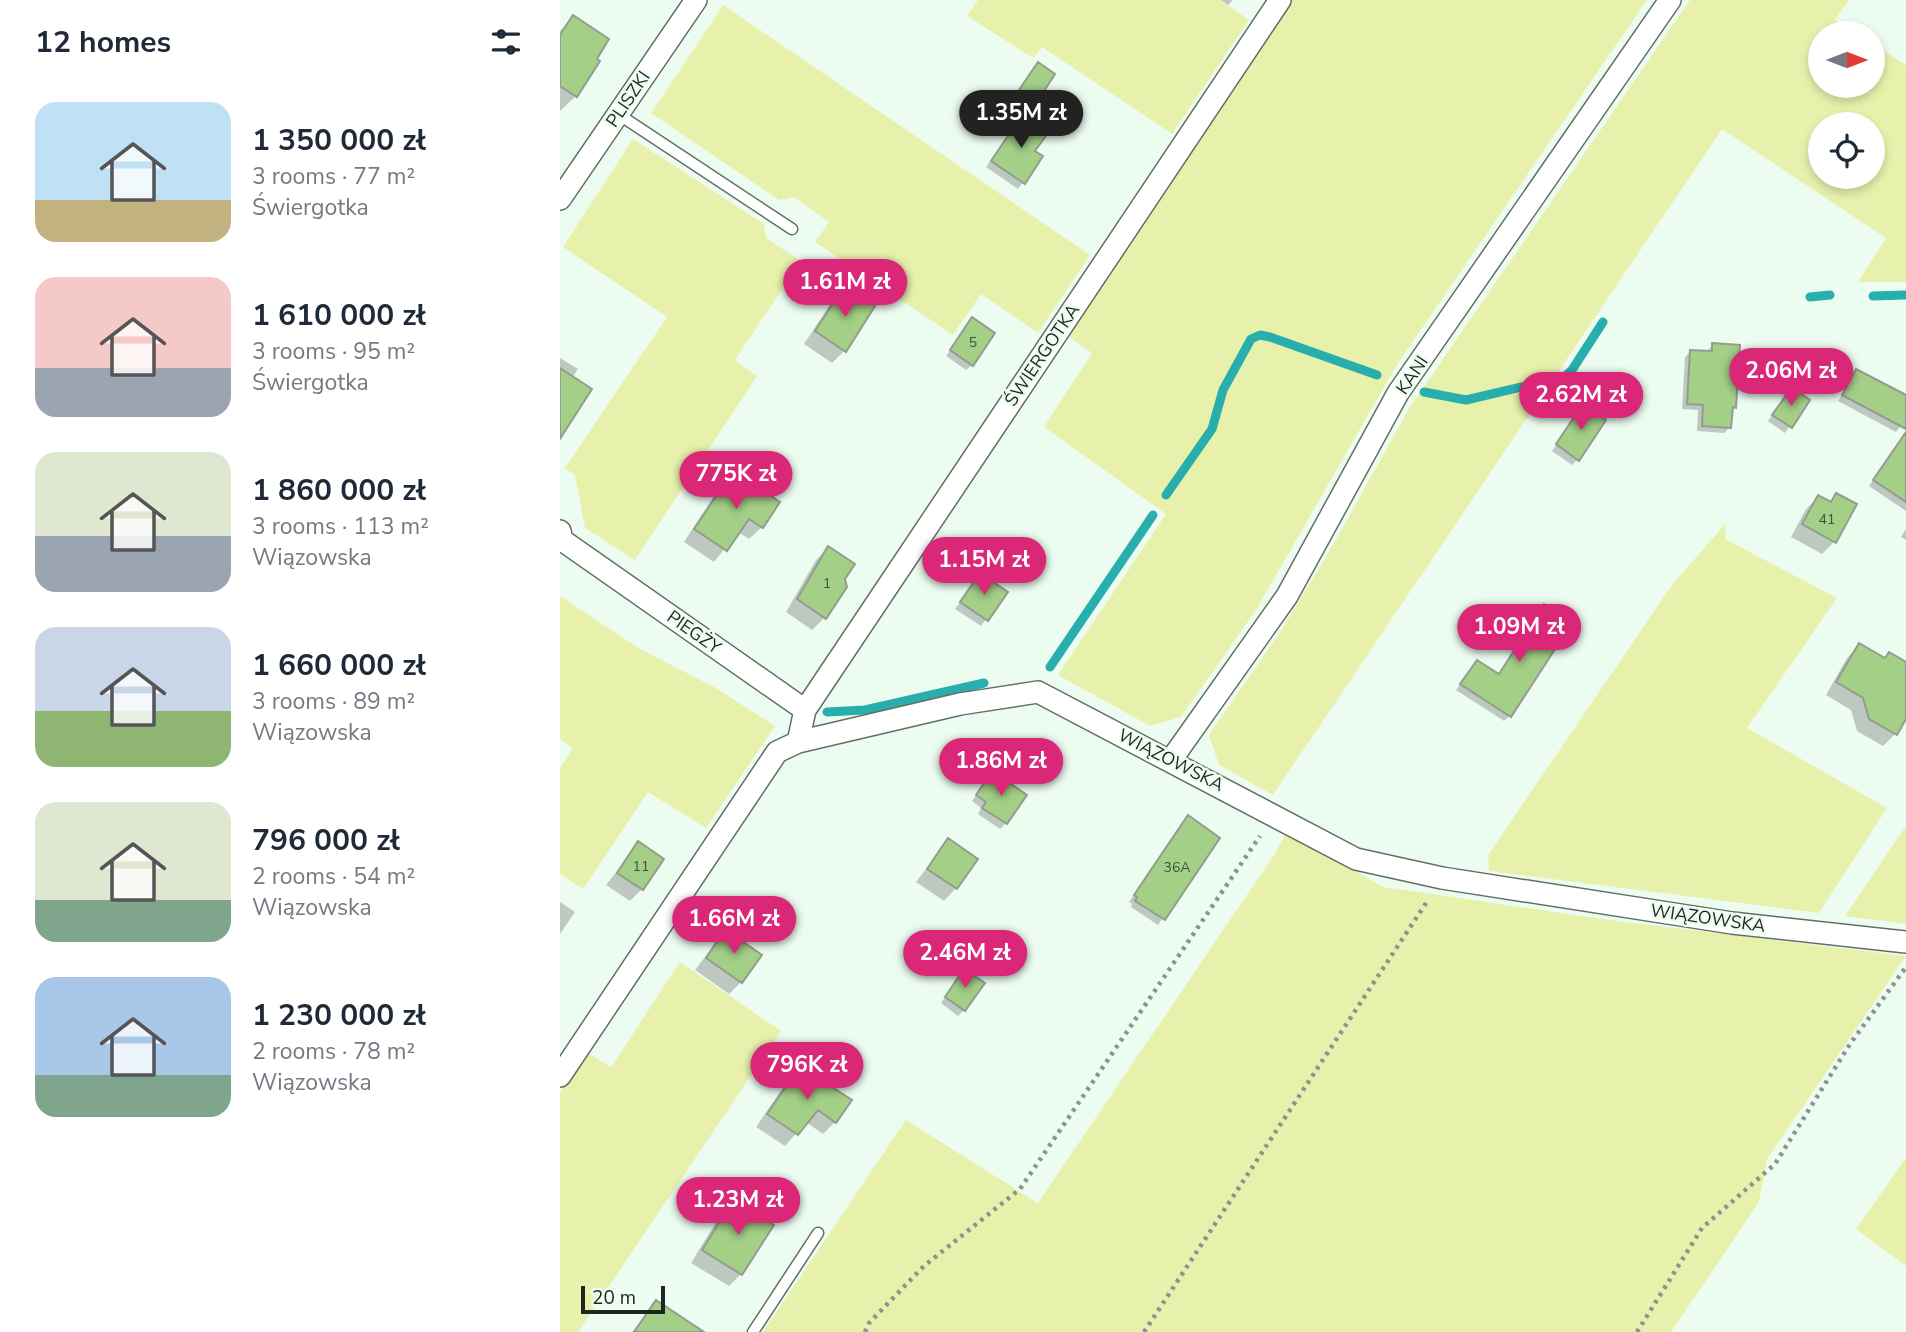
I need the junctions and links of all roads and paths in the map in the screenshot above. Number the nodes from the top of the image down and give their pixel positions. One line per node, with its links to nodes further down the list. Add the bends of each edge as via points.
1 (696, 0): 4 (street, PLISZKI)
2 (1280, 0): 8 (street, ŚWIERGOTKA)
3 (1670, 0): 10 (street, KANI, via 1398,393 1287,596)
4 (618, 114): 5 (street, PLISZKI); 6 (lane)
5 (560, 199)
6 (792, 229)
7 (560, 531): 8 (street, PIEGŻY, via 562,540)
8 (805, 710): 9 (street)
9 (798, 742): 10 (street, WIĄZOWSKA, via 960,704 1038,692); 15 (street, WIĄZOWSKA, via 776,752 766,763)
10 (1171, 760): 12 (street, WIĄZOWSKA, via 1356,859)
11 (1255, 843): 18 (path, via 1020,1189 924,1266)
12 (1442, 878): 13 (street, WIĄZOWSKA, via 1732,923); 19 (path)
13 (1906, 942)
14 (1906, 967): 20 (path, via 1850,1044 1775,1164 1702,1228)
15 (560, 1076)
16 (818, 1233): 17 (lane)
17 (753, 1332)
18 (865, 1332)
19 (1144, 1332)
20 (1637, 1332)

